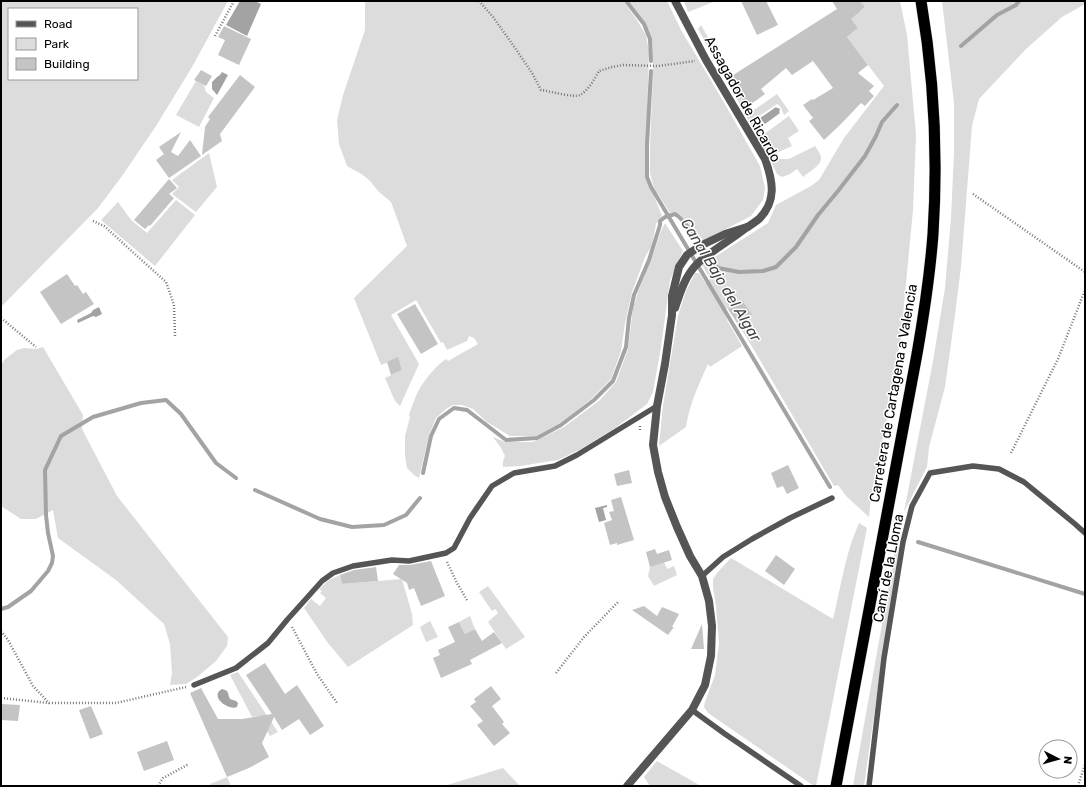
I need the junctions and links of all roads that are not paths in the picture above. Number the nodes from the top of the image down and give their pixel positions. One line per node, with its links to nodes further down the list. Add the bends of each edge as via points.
1 (675, 1): 3 (street, Assagador de Ricardo, via 770,171 771,201 758,220)
2 (921, 1): 13 (highway, Carretera de Cartagena a Valencia, via 929,55 934,126 935,201 930,264 916,361)
3 (747, 227): 4 (street, Assagador de Ricardo, via 696,265 688,275); 4 (street, Assagador de Ricardo, via 725,234 687,255 679,267 672,296)
4 (672, 315): 5 (street, Assagador de Ricardo)
5 (657, 406): 8 (street, Assagador de Ricardo, via 653,445 658,472 677,527); 9 (lane, via 555,466 514,473 492,486 470,518 454,548 446,553 408,561 392,560 353,566 332,573 268,643 236,668)
6 (832, 498): 8 (lane, via 752,539 723,557)
7 (1085, 533): 14 (lane, Camí de la Lloma, via 1024,482 999,469 973,466 930,473 912,506 903,542 884,658)
8 (702, 576): 10 (street, Assagador de Ricardo, via 712,626 711,656 705,685)
9 (194, 685)
10 (692, 710): 11 (street, Assagador de Ricardo); 12 (lane)
11 (627, 786)
12 (801, 786)
13 (836, 786)
14 (869, 786)

